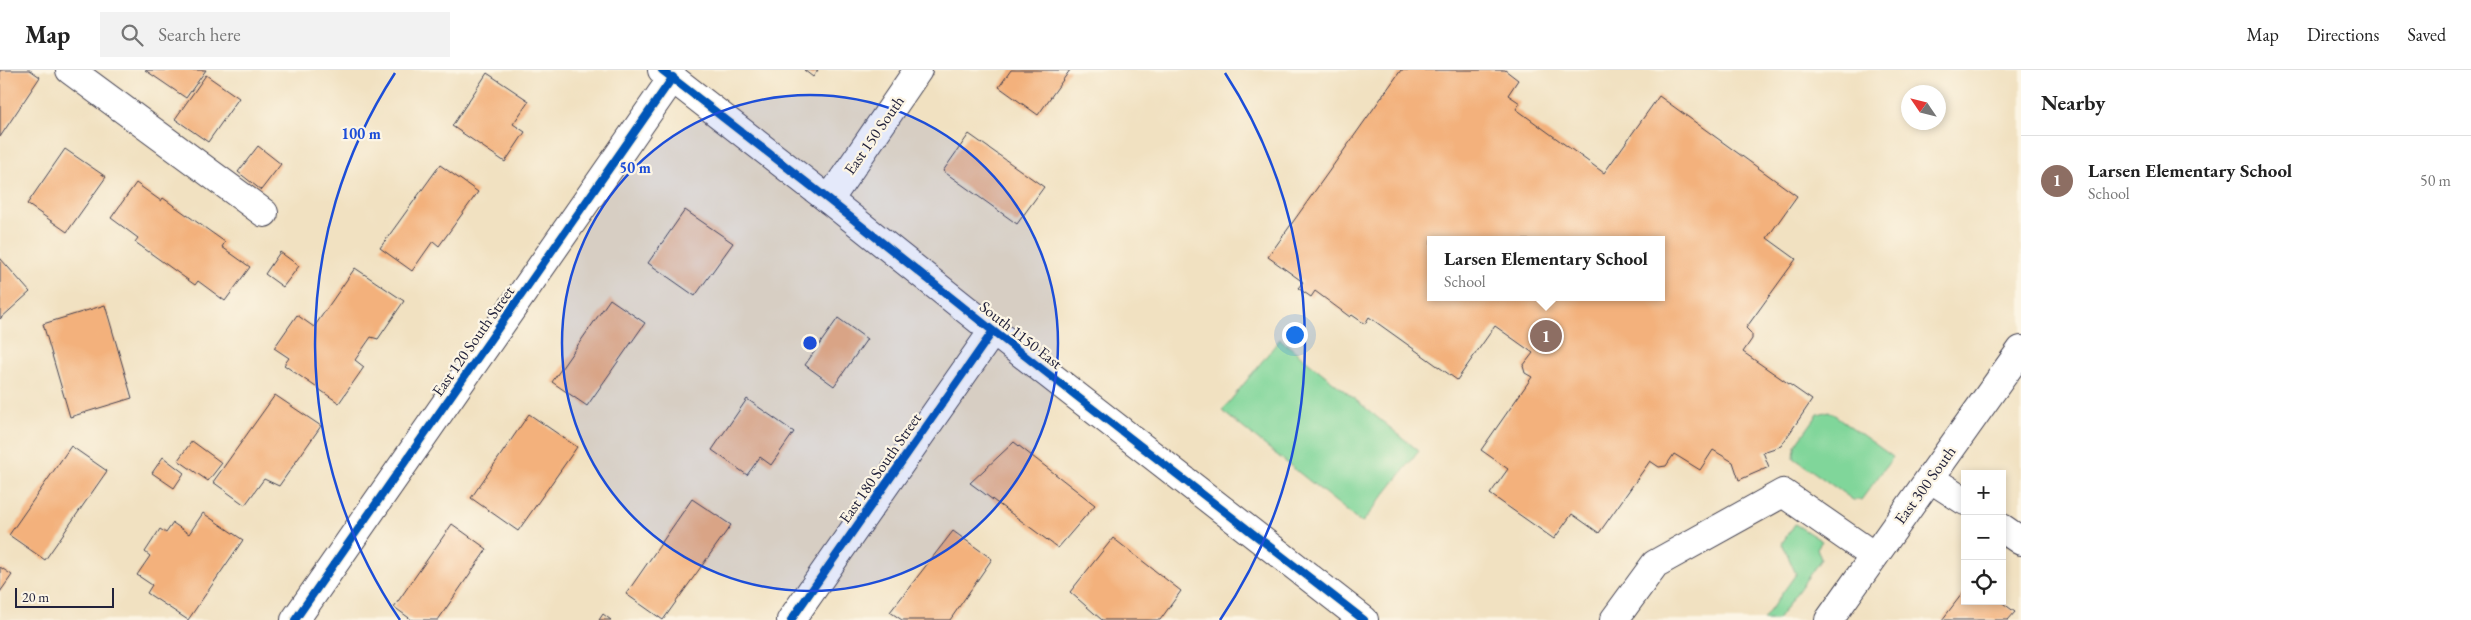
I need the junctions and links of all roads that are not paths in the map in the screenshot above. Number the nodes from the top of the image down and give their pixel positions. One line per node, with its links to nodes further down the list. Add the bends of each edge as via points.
1 (70, 70): 5 (street)
2 (918, 70): 4 (street, East 150 South)
3 (668, 74): 4 (street, South 1150 East); 13 (street, East 120 South Street)
4 (829, 200): 6 (street, South 1150 East)
5 (264, 213)
6 (993, 332): 14 (street, East 180 South Street); 15 (street, South 1150 East)
7 (2021, 350): 8 (street, East 300 South)
8 (1931, 479): 9 (street); 12 (street, East 300 South)
9 (1961, 499)
10 (2006, 531): 11 (street)
11 (2021, 541)
12 (1874, 556): 16 (street, via 1782,493 1655,564); 17 (street, East 300 South)
13 (295, 620)
14 (791, 620)
15 (1364, 620)
16 (1614, 620)
17 (1829, 620)

